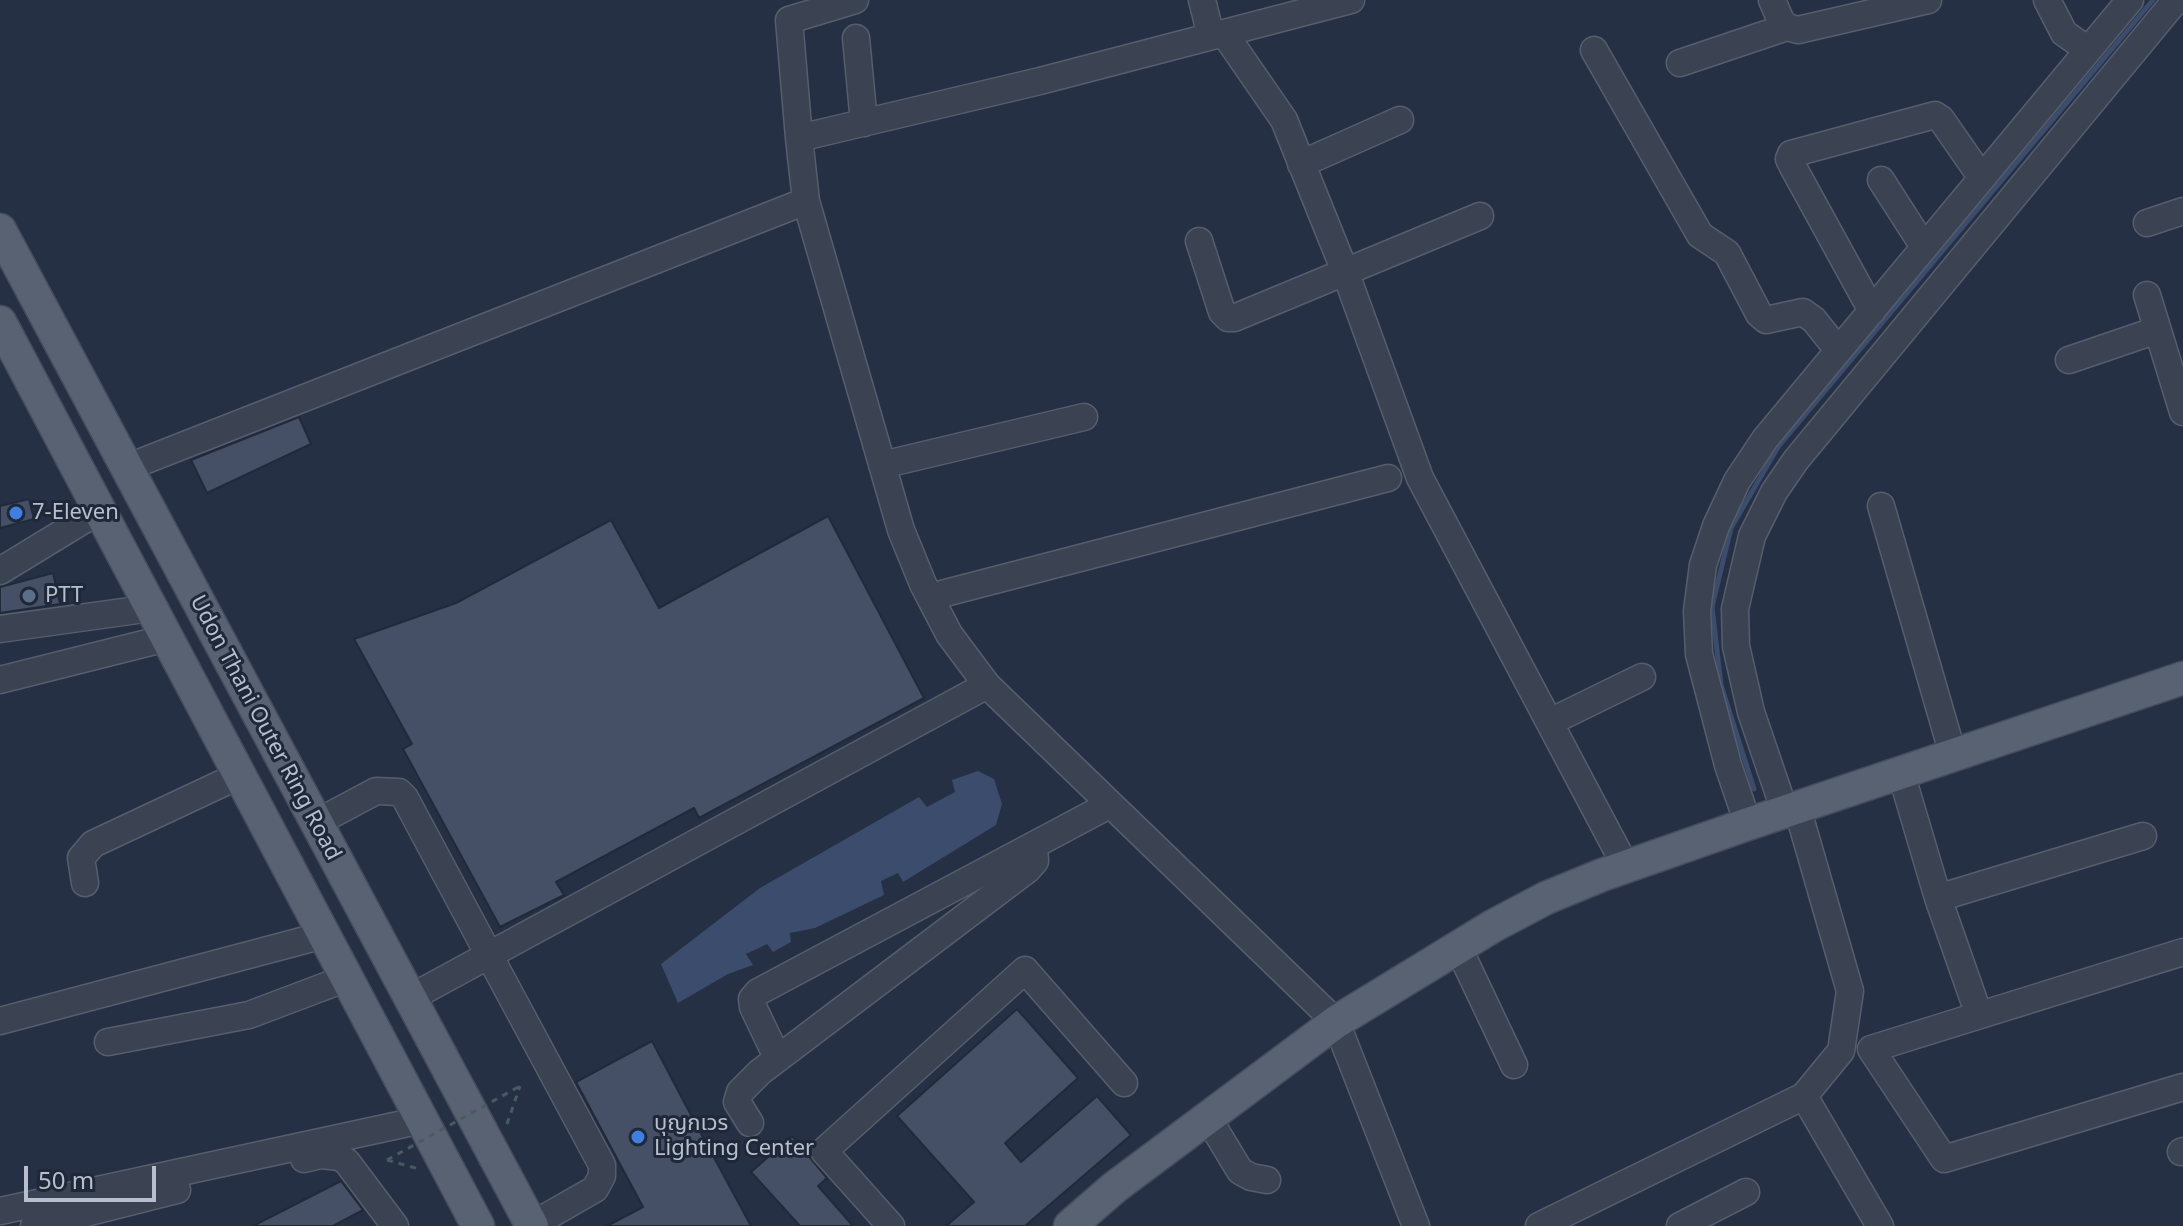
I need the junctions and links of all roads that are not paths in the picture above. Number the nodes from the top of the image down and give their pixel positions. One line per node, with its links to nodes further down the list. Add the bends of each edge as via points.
1 (855, 0): 17 (street, via 789,20)
2 (1202, 0): 10 (street)
3 (1351, 0): 10 (street)
4 (1772, 0): 9 (street)
5 (1928, 0): 9 (street, via 1798,30)
6 (2047, 0): 13 (street, via 2064,33)
7 (2130, 0): 13 (street)
8 (2176, 0): 56 (street, via 1796,460 1752,536 1735,609 1736,646 1751,712)
9 (1787, 27): 14 (street)
10 (1218, 35): 16 (street); 18 (street, via 1284,120)
11 (856, 38): 16 (street)
12 (1594, 50): 33 (street, via 1700,235 1727,253 1759,314 1766,320 1803,312)
13 (2088, 50): 19 (street)
14 (1680, 63)
15 (1400, 120): 18 (street)
16 (864, 123): 17 (street)
17 (799, 138): 21 (street)
18 (1301, 164): 28 (street)
19 (1982, 178): 27 (street); 30 (street, via 1935,115 1791,154 1793,167)
20 (1881, 180): 27 (street)
21 (806, 201): 37 (street); 38 (street)
22 (2183, 211): 24 (street)
23 (1480, 216): 28 (street)
24 (2147, 223)
25 (0, 230): 38 (main road, Udon Thani Outer Ring Road)
26 (1199, 241): 28 (street, via 1228,318)
27 (1924, 247): 30 (street)
28 (1346, 274): 51 (street, via 1420,478)
29 (2147, 295): 32 (street)
30 (1872, 311): 33 (street)
31 (2, 328): 41 (main road, Udon Thani Outer Ring Road)
32 (2157, 330): 34 (street); 35 (street)
33 (1838, 350): 58 (street, via 1737,481 1703,565 1699,654)
34 (2069, 360)
35 (2183, 412)
36 (1084, 417): 37 (street)
37 (882, 465): 43 (street, via 901,530)
38 (126, 468): 57 (main road, Udon Thani Outer Ring Road)
39 (1388, 478): 43 (street)
40 (1881, 506): 52 (street)
41 (100, 510): 42 (street); 44 (main road, Udon Thani Outer Ring Road)
42 (0, 571)
43 (930, 597): 50 (street, via 949,634)
44 (152, 608): 45 (street); 46 (main road, Udon Thani Outer Ring Road)
45 (0, 629)
46 (167, 638): 49 (street); 54 (main road, Udon Thani Outer Ring Road)
47 (1642, 677): 51 (street)
48 (2183, 678): 52 (main road)
49 (0, 680)
50 (987, 685): 55 (street); 67 (street)
51 (1550, 722): 61 (street)
52 (1953, 755): 53 (main road)
53 (1901, 773): 56 (main road); 63 (street)
54 (240, 775): 62 (street, via 93,844 81,858); 64 (main road, Udon Thani Outer Ring Road)
55 (1109, 805): 60 (street); 72 (street)
56 (1791, 810): 58 (main road); 78 (street, via 1850,991 1841,1051)
57 (316, 823): 67 (street, via 376,791 399,792); 69 (main road, Udon Thani Outer Ring Road)
58 (1748, 824): 61 (main road)
59 (2143, 836): 63 (street)
60 (1034, 845): 74 (street, via 1035,861 1027,870); 74 (street, via 758,992 753,1007)
61 (1626, 867): 65 (main road, via 1546,898)
62 (85, 883)
63 (1938, 898): 70 (street)
64 (324, 935): 68 (main road, Udon Thani Outer Ring Road); 71 (street)
65 (1458, 947): 72 (main road); 75 (street)
66 (2183, 952): 70 (street)
67 (489, 955): 69 (street); 88 (street, via 602,1165 595,1189)
68 (347, 978): 73 (street, via 249,1015); 80 (main road, Udon Thani Outer Ring Road)
69 (410, 998): 88 (main road, Udon Thani Outer Ring Road)
70 (1979, 1015): 77 (street, via 1871,1049 1944,1159)
71 (0, 1021)
72 (1336, 1022): 79 (main road); 91 (street)
73 (108, 1042)
74 (777, 1057): 81 (street, via 740,1092 737,1102)
75 (1514, 1065)
76 (1124, 1083): 89 (street, via 1025,970 824,1151)
77 (2183, 1087)
78 (1804, 1096): 92 (street); 94 (street)
79 (1208, 1118): 82 (street, via 1240,1171); 90 (main road)
80 (422, 1120): 84 (street); 87 (main road, Udon Thani Outer Ring Road)
81 (750, 1123)
82 (1267, 1180)
83 (1746, 1192): 93 (street)
84 (0, 1211)
85 (34, 1226): 86 (street, via 321,1155 347,1162)
86 (395, 1226)
87 (478, 1226)
88 (532, 1226)
89 (891, 1226)
90 (1070, 1226)
91 (1416, 1226)
92 (1539, 1226)
93 (1680, 1226)
94 (1880, 1226)

